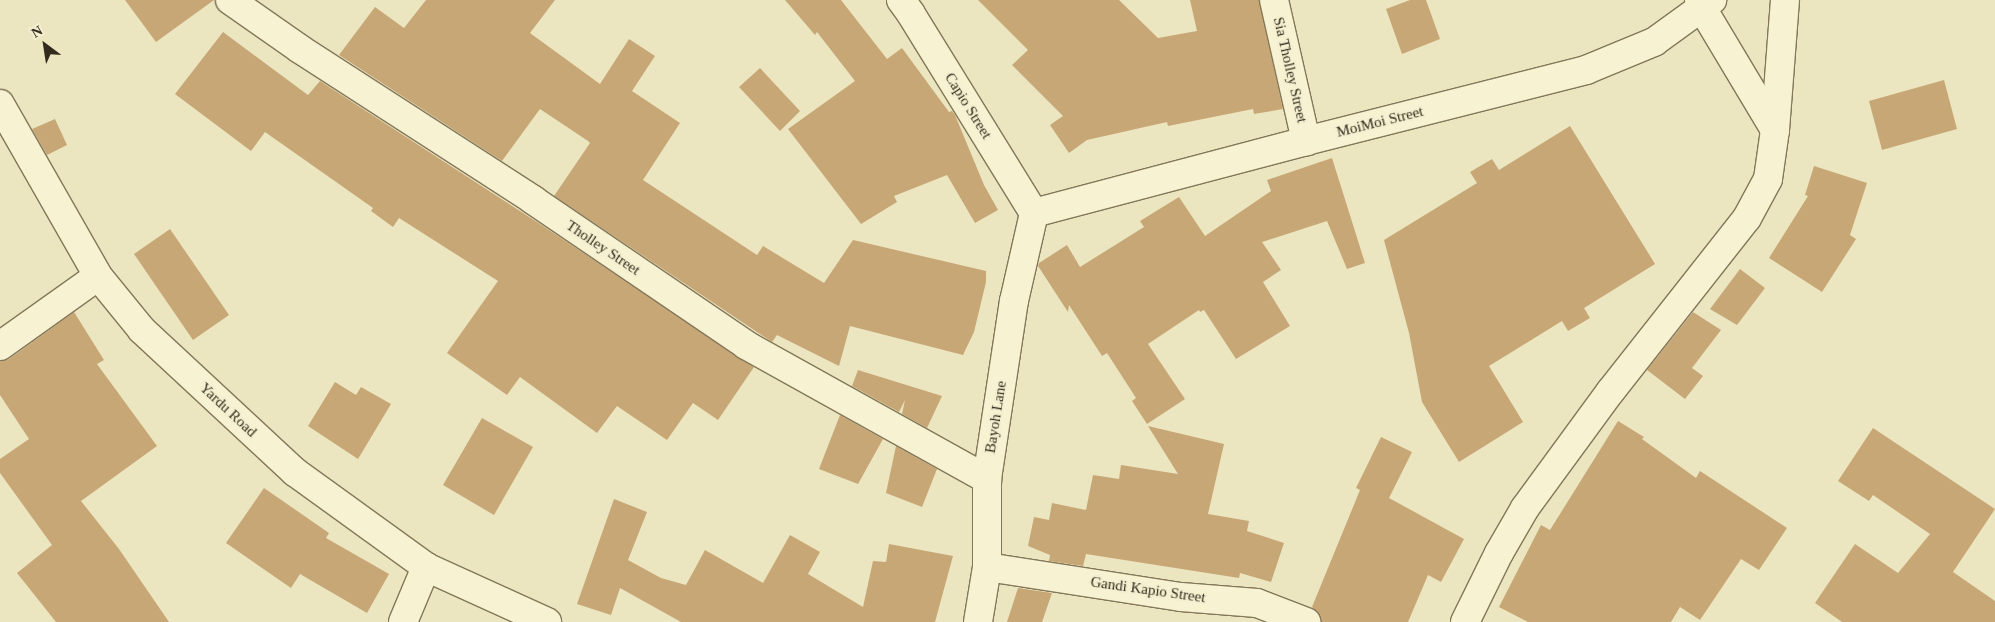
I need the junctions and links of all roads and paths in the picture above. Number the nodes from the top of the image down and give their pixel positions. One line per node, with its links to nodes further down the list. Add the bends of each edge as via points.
1 (230, 0): 12 (street, Tholley Street, via 746,345)
2 (900, 0): 9 (street, Capio Street)
3 (1274, 0): 8 (street, Sia Tholley Street)
4 (1785, 0): 7 (street)
5 (1704, 3): 7 (street); 8 (street, MoiMoi Street, via 1654,42 1586,70)
6 (0, 104): 10 (street, Yardu Road)
7 (1775, 130): 19 (street, via 1768,180 1747,218 1610,392 1525,508)
8 (1306, 140): 9 (street, MoiMoi Street)
9 (1034, 213): 12 (street, Bayoh Lane, via 1014,301)
10 (98, 276): 11 (street); 13 (street, Yardu Road, via 142,330 295,472)
11 (0, 346)
12 (986, 479): 14 (street, Bayoh Lane)
13 (426, 567): 15 (street); 16 (street, Yardu Road)
14 (987, 568): 17 (street, Bayoh Lane); 18 (street, Gandi Kapio Street, via 1182,597 1257,603)
15 (402, 622)
16 (547, 622)
17 (978, 622)
18 (1306, 622)
19 (1465, 622)

